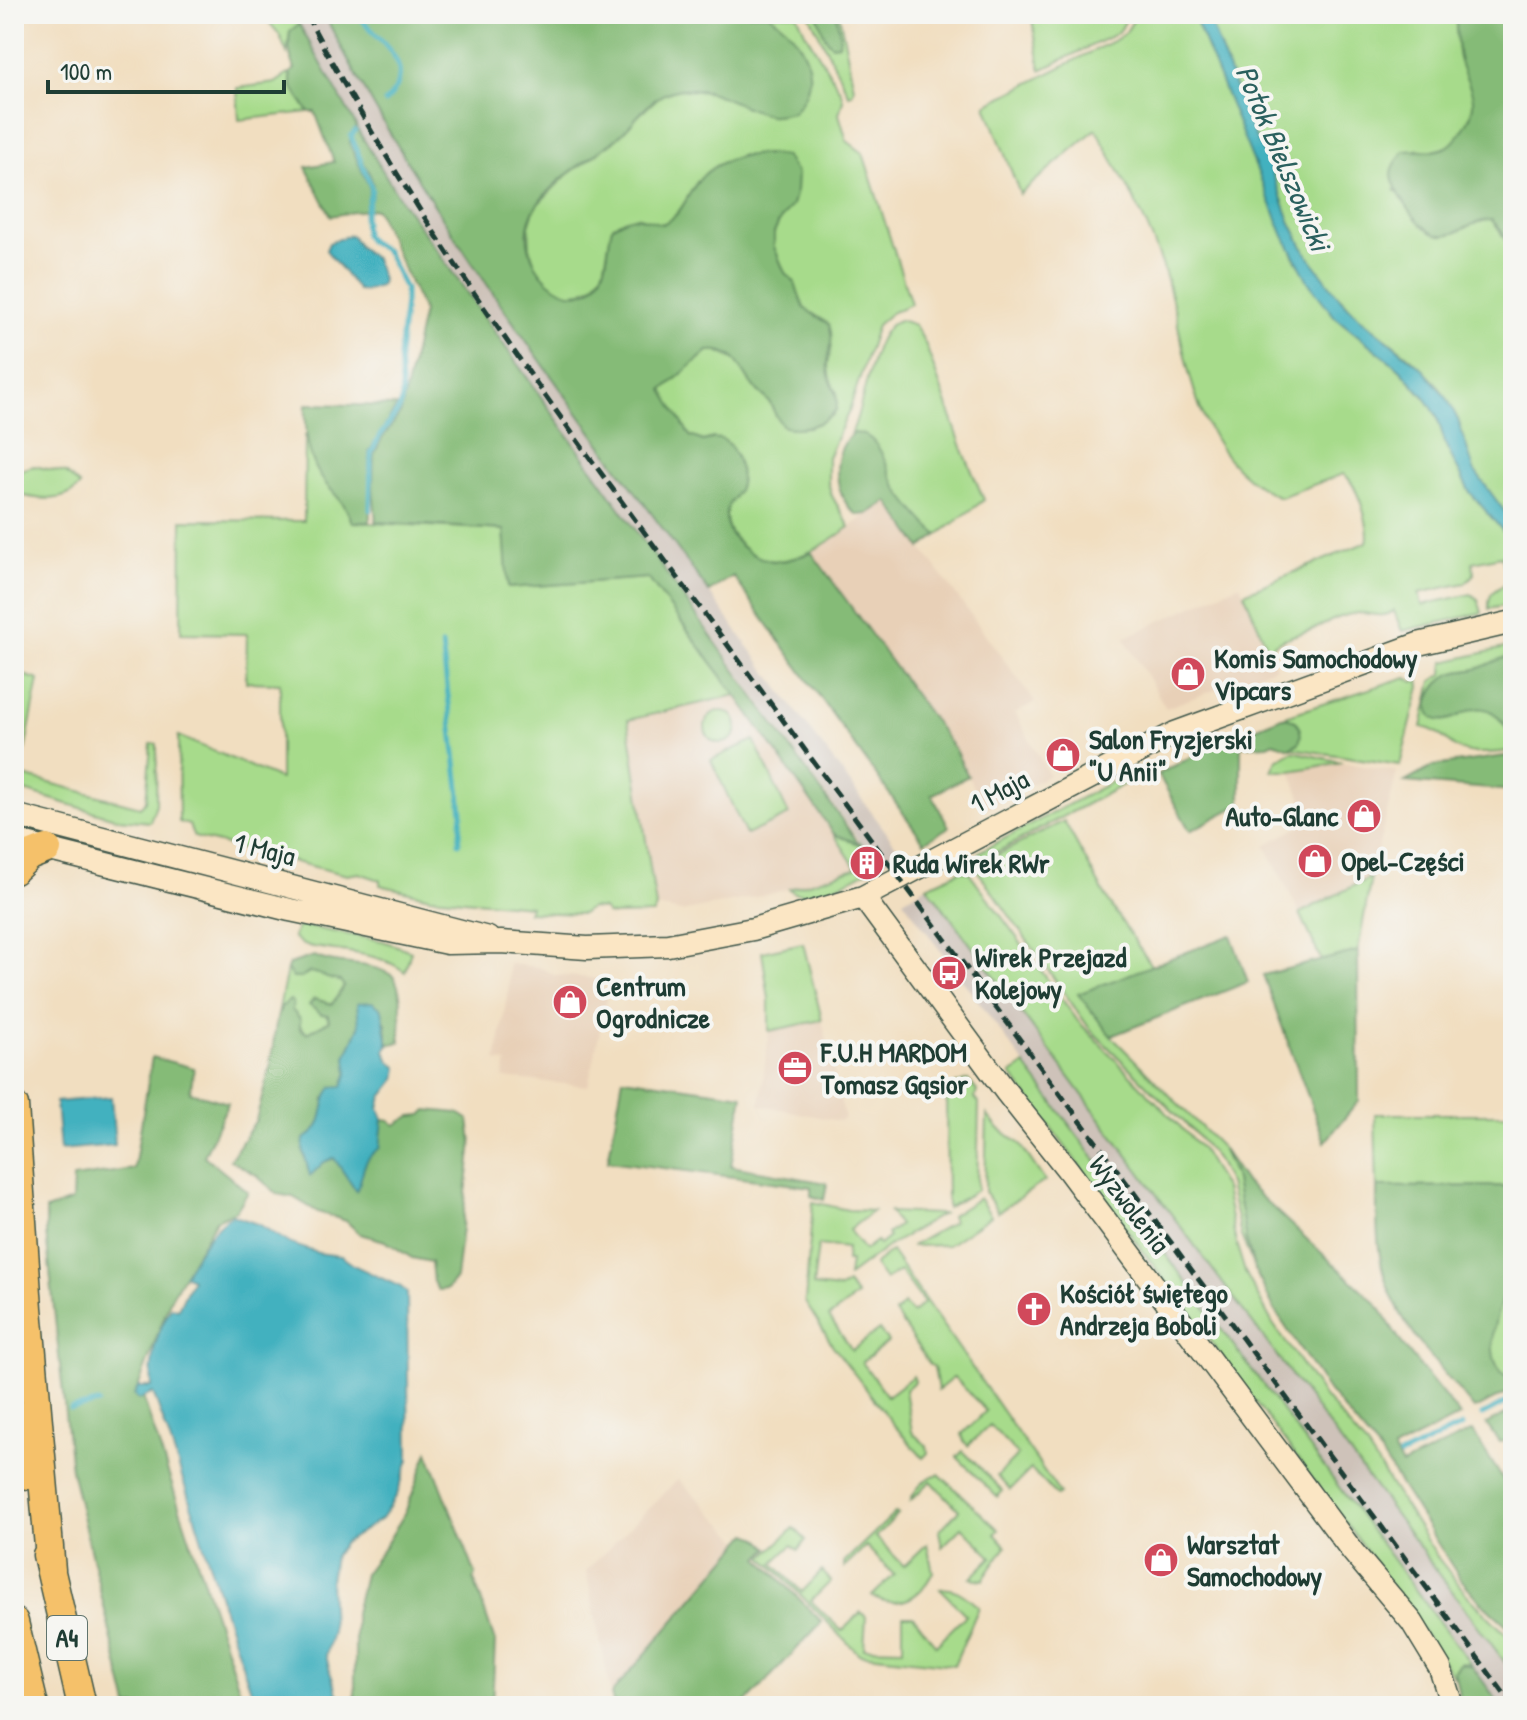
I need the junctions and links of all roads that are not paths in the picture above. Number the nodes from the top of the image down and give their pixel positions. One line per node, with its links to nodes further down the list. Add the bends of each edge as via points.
1 (1513, 622): 6 (main road, 1 Maja, via 1418,644 1175,733)
2 (14, 815): 7 (main road, 1 Maja)
3 (14, 841): 4 (main road, 1 Maja)
4 (47, 849): 5 (highway); 7 (main road, 1 Maja, via 410,936 456,944)
5 (14, 870)
6 (863, 897): 7 (main road, 1 Maja, via 753,929 668,945 587,948); 14 (main road, Wyzwolenia, via 1353,1552 1412,1622 1440,1668)
7 (501, 942)
8 (14, 1106): 10 (highway)
9 (14, 1414): 10 (highway, A4)
10 (51, 1570): 13 (highway, A4)
11 (14, 1622): 12 (highway, A4)
12 (34, 1706)
13 (82, 1706)
14 (1452, 1706)

